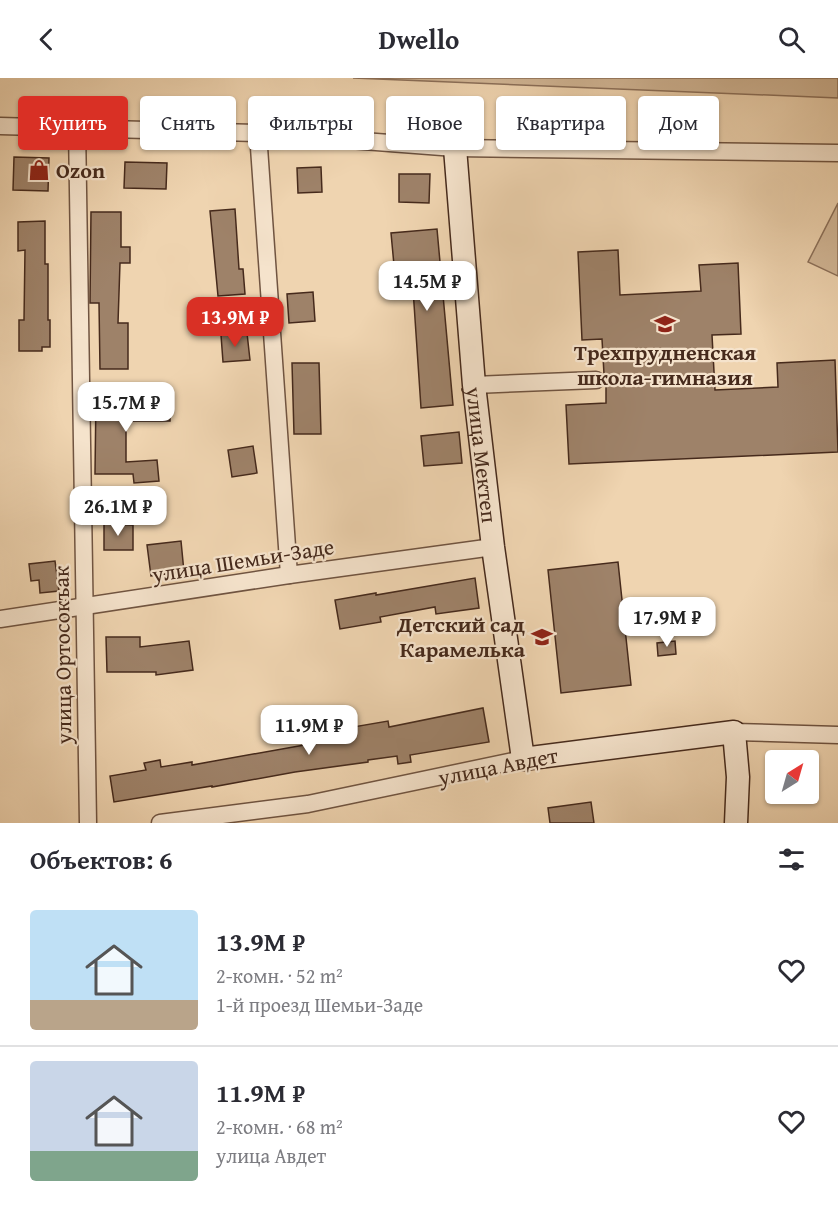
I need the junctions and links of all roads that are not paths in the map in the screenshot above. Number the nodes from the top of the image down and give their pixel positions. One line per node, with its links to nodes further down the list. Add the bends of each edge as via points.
1 (0, 126): 2 (street)
2 (18, 126)
3 (128, 129): 4 (street)
4 (248, 133)
5 (484, 148): 9 (street)
6 (77, 150): 14 (street, улица Ортосокъак)
7 (259, 150): 13 (street)
8 (455, 150): 11 (street, улица Мектеп)
9 (838, 153)
10 (596, 380): 11 (street)
11 (474, 385): 12 (street, улица Мектеп)
12 (493, 547): 13 (street, улица Шемьи-Заде); 18 (street, улица Мектеп)
13 (289, 574): 14 (street, улица Шемьи-Заде)
14 (84, 607): 15 (street, улица Шемьи-Заде); 19 (street, улица Ортосокъак)
15 (0, 619)
16 (734, 732): 17 (street, улица Авдет); 18 (street, улица Авдет); 21 (street, via 738,777)
17 (838, 735)
18 (523, 759): 20 (street, улица Авдет, via 308,804)
19 (88, 823)
20 (160, 823)
21 (736, 823)

